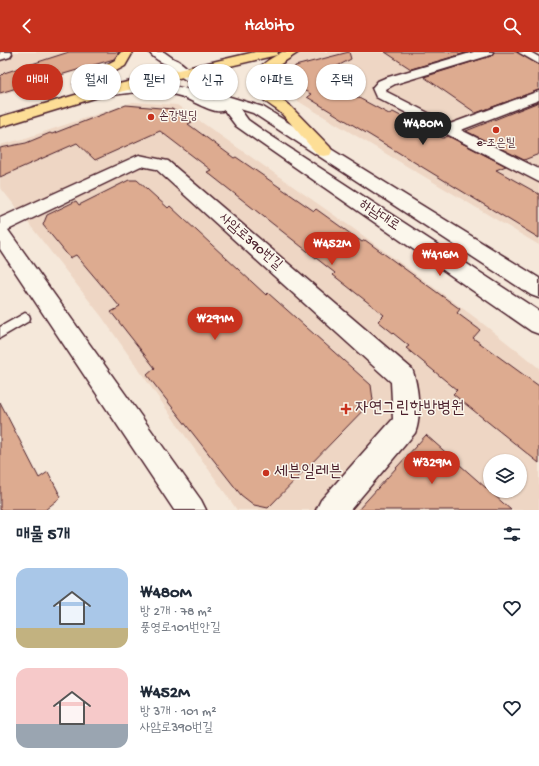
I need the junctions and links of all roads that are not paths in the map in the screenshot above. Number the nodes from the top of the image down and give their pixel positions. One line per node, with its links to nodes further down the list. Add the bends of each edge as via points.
1 (4, 52): 8 (street, via 6,54)
2 (127, 52): 11 (main road)
3 (155, 52): 10 (main road, 하남대로)
4 (272, 52): 12 (main road)
5 (293, 52): 25 (main road, via 276,60 262,73 263,90 287,111)
6 (487, 52): 24 (street, via 390,81 380,88 381,94)
7 (523, 52): 9 (street)
8 (0, 56)
9 (539, 61)
10 (171, 62): 12 (main road, 하남대로); 14 (main road)
11 (118, 64)
12 (185, 66): 13 (main road, 하남대로); 16 (main road)
13 (188, 69)
14 (121, 74)
15 (71, 86): 17 (main road)
16 (121, 86)
17 (66, 87)
18 (121, 90): 23 (main road, via 165,88 206,100)
19 (539, 95): 24 (street)
20 (74, 100): 22 (main road)
21 (225, 100): 23 (main road, 하남대로); 25 (main road, 하남대로, via 258,110)
22 (0, 122)
23 (242, 123): 31 (main road, 하남대로)
24 (449, 129): 26 (street)
25 (324, 152): 29 (main road, 하남대로)
26 (539, 176)
27 (0, 226): 34 (street, 사암로390번길, via 139,160 162,165 403,377 406,424)
28 (0, 234): 33 (street)
29 (539, 289)
30 (25, 318): 32 (lane)
31 (539, 324)
32 (0, 333)
33 (191, 510)
34 (331, 510)

